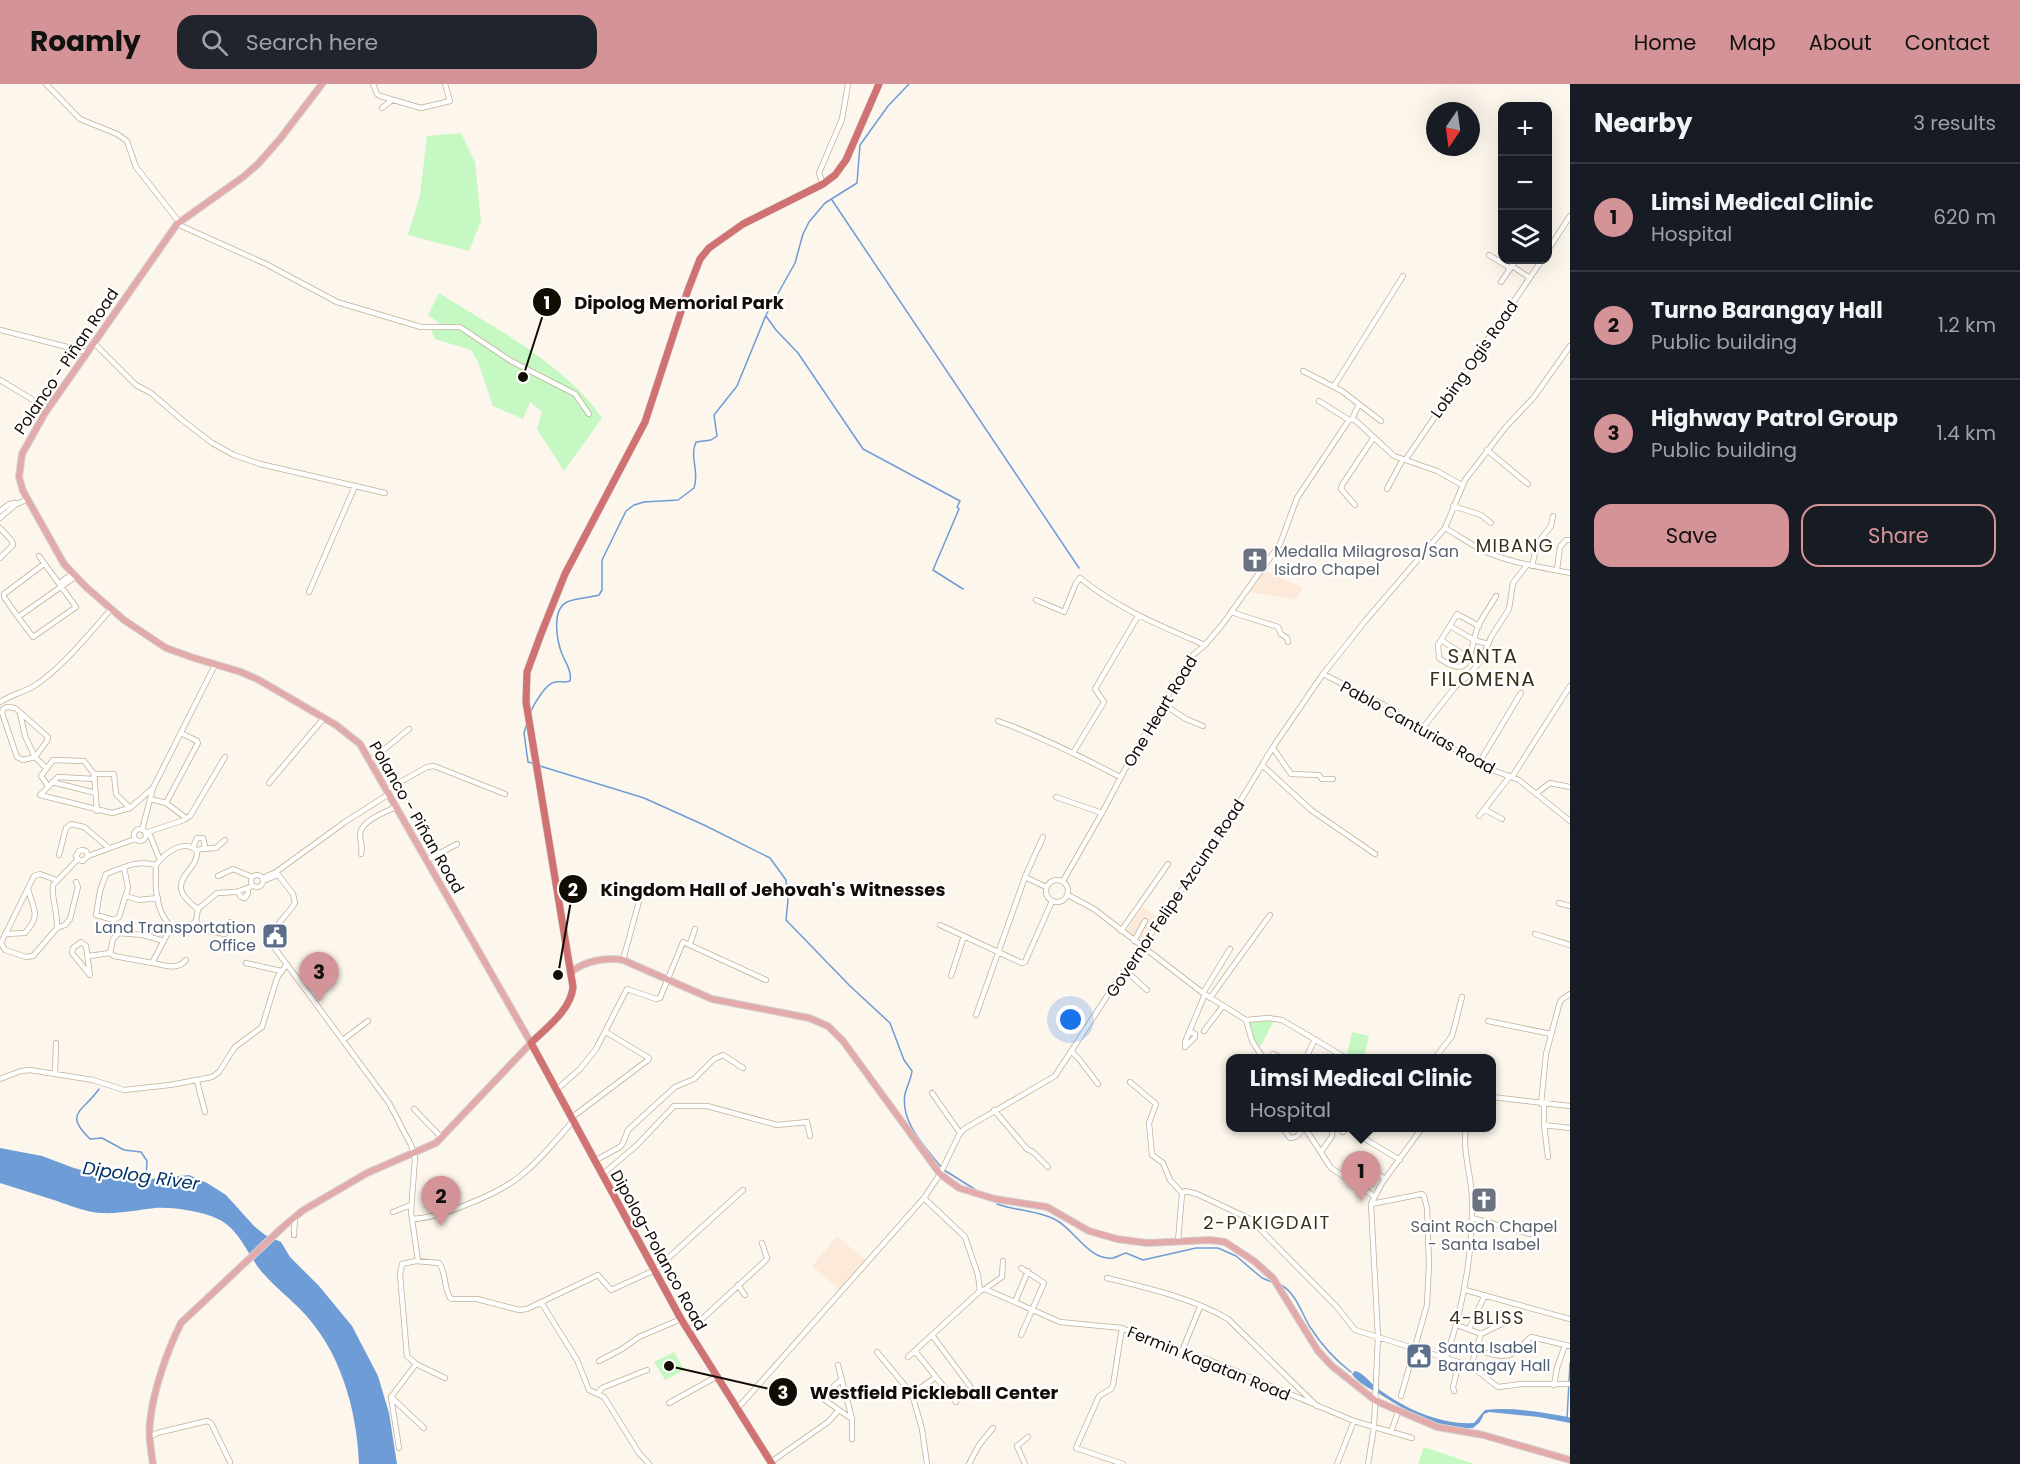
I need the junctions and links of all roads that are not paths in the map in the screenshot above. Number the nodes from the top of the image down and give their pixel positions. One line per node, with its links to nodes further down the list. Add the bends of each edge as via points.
1 (46, 84): 11 (street, via 80,119 127,141 136,167)
2 (322, 84): 11 (main road, Polanco - Piñan Road, via 258,164)
3 (373, 84): 7 (street, via 377,94)
4 (445, 84): 7 (street, via 450,101 421,108)
5 (848, 84): 9 (street, via 842,118 819,173)
6 (879, 84): 9 (highway, via 846,160)
7 (392, 100): 8 (street)
8 (382, 108)
9 (823, 184): 183 (highway, via 743,224 700,259 645,422 566,574 526,672 526,702)
10 (1570, 216): 12 (street)
11 (178, 223): 21 (main road, Polanco - Piñan Road); 30 (street, via 337,302 421,327 460,327 511,361 575,394)
12 (1552, 244)
13 (1489, 255): 16 (street)
14 (1513, 264): 16 (street)
15 (1539, 264): 18 (street, Lobing Ogis Road)
16 (1511, 267): 18 (street); 19 (street)
17 (1402, 276): 26 (street)
18 (1530, 278): 35 (street, Lobing Ogis Road)
19 (1502, 282)
20 (0, 330): 23 (street)
21 (94, 343): 23 (main road, Polanco - Piñan Road); 38 (street, via 136,385 212,443 260,464)
22 (1570, 345): 34 (street, Governor Felipe Azcuna Road, via 1534,397)
23 (87, 352): 29 (main road, Polanco - Piñan Road)
24 (1303, 371): 26 (street)
25 (0, 380): 29 (street)
26 (1334, 386): 28 (street)
27 (1318, 401): 31 (street)
28 (1359, 404): 31 (street, One Heart Road); 32 (street)
29 (48, 409): 41 (main road, Polanco - Piñan Road, via 19,462)
30 (589, 414)
31 (1350, 419): 33 (street); 63 (street, One Heart Road, via 1297,498 1280,544)
32 (1381, 421)
33 (1374, 437): 35 (street, via 1394,456); 42 (street, via 1342,485 1341,489)
34 (1487, 450): 36 (street); 37 (street, Governor Felipe Azcuna Road)
35 (1405, 459): 37 (street); 39 (street, Lobing Ogis Road)
36 (1528, 484)
37 (1462, 485): 43 (street, Governor Felipe Azcuna Road)
38 (355, 486): 40 (street); 59 (street)
39 (1387, 489)
40 (385, 493)
41 (25, 501): 44 (street, via 9,504); 46 (street); 57 (main road, Polanco - Piñan Road)
42 (1355, 505)
43 (1453, 506): 47 (street, via 1481,515); 49 (street, Governor Felipe Azcuna Road)
44 (0, 511)
45 (1553, 516): 54 (street)
46 (0, 518)
47 (1491, 523)
48 (0, 528): 52 (street, via 13,545)
49 (1445, 528): 54 (street, via 1483,551); 75 (street, Governor Felipe Azcuna Road)
50 (1570, 540): 55 (street, via 1560,547)
51 (39, 556): 53 (street)
52 (0, 558)
53 (44, 564): 58 (street); 65 (street, via 4,594)
54 (1530, 565): 55 (street); 71 (street, via 1514,583 1509,609)
55 (1557, 570): 56 (street)
56 (1570, 573)
57 (74, 575): 58 (street); 62 (main road, Polanco - Piñan Road)
58 (61, 585): 65 (street); 65 (street, via 75,608 33,638)
59 (309, 592)
60 (1496, 596): 67 (street)
61 (1036, 600): 64 (street, via 1064,612 1080,578)
62 (111, 609): 74 (main road, Polanco - Piñan Road, via 166,648); 78 (street, via 49,674)
63 (1231, 612): 70 (street, via 1275,625); 72 (street, One Heart Road)
64 (1138, 616): 72 (street); 88 (street, via 1095,689 1104,702)
65 (18, 617)
66 (1450, 626): 67 (street, via 1457,614); 68 (street); 69 (street)
67 (1479, 626): 69 (street)
68 (1441, 640): 73 (street); 73 (street, via 1439,658 1453,668)
69 (1474, 640): 71 (street); 73 (street)
70 (1288, 642)
71 (1488, 644): 85 (street, via 1477,666)
72 (1205, 645): 79 (street, One Heart Road, via 1193,655)
73 (1469, 658)
74 (215, 665): 81 (main road, Polanco - Piñan Road, via 252,676); 86 (street)
75 (1323, 674): 85 (street, Pablo Canturias Road); 87 (street, Governor Felipe Azcuna Road)
76 (1570, 686): 97 (street)
77 (1521, 693): 92 (street)
78 (0, 702)
79 (1163, 704): 83 (street); 99 (street, One Heart Road)
80 (20, 714): 89 (street); 89 (street, via 48,737); 89 (street, via 12,707 2,711 17,757)
81 (324, 718): 91 (main road, Polanco - Piñan Road, via 354,738); 101 (street)
82 (998, 721): 88 (street)
83 (1203, 726)
84 (409, 729): 91 (street)
85 (1422, 729): 92 (street, Pablo Canturias Road)
86 (181, 733): 104 (street); 111 (street, via 198,743)
87 (1273, 748): 93 (street, Governor Felipe Azcuna Road); 96 (street, via 1291,774)
88 (1073, 753): 99 (street)
89 (35, 757): 94 (street)
90 (225, 757): 118 (street)
91 (370, 761): 105 (main road, Polanco - Piñan Road)
92 (1479, 763): 97 (street, Pablo Canturias Road)
93 (1262, 765): 129 (street, via 1311,810); 176 (street, Governor Felipe Azcuna Road, via 1215,843)
94 (46, 768): 98 (street, via 54,759 83,761); 102 (street, via 41,778)
95 (1327, 773): 96 (street)
96 (1319, 775): 100 (street)
97 (1511, 776): 107 (street, Pablo Canturias Road); 114 (street)
98 (94, 777): 102 (street, via 58,777); 106 (street); 113 (street, via 114,775 116,794)
99 (1120, 777): 116 (street, One Heart Road)
100 (1333, 780)
101 (269, 783)
102 (50, 784): 106 (street); 115 (street, via 40,795)
103 (1570, 787): 107 (street, via 1550,783)
104 (153, 788): 110 (street); 113 (street)
105 (387, 792): 108 (street, via 434,766); 112 (main road, Polanco - Piñan Road); 138 (street)
106 (96, 793): 115 (street)
107 (1537, 793): 120 (street, Pablo Canturias Road)
108 (505, 794)
109 (1056, 797): 116 (street)
110 (150, 799): 111 (street); 121 (street)
111 (166, 803): 118 (street)
112 (396, 807): 128 (street, via 363,826); 134 (main road, Polanco - Piñan Road)
113 (130, 808): 115 (street, via 112,813)
114 (1484, 809): 117 (street); 119 (street)
115 (97, 811)
116 (1102, 813): 144 (street, One Heart Road)
117 (1479, 816)
118 (186, 818): 121 (street)
119 (1502, 819)
120 (1570, 821)
121 (145, 832): 123 (street, via 136,831); 123 (street, via 142,841); 133 (street)
122 (1042, 837): 140 (street)
123 (135, 838): 126 (street)
124 (225, 840): 127 (street, via 216,848)
125 (457, 844): 134 (street)
126 (108, 847): 130 (street, via 85,828 71,824 66,828); 131 (street)
127 (197, 849): 133 (street, via 173,849); 156 (street, via 197,858 185,874 182,890 184,898)
128 (361, 854)
129 (1375, 854)
130 (59, 855)
131 (88, 856): 132 (street, via 85,861); 132 (street, via 80,850)
132 (78, 859): 142 (street)
133 (160, 860): 136 (street)
134 (427, 860): 212 (main road, Polanco - Piñan Road)
135 (1168, 864): 168 (street)
136 (156, 865): 137 (street, via 143,862); 152 (street)
137 (124, 867): 151 (street); 163 (street, via 104,877 95,911)
138 (277, 874): 143 (street); 189 (street, via 295,898 294,906 271,938)
139 (218, 876): 141 (street, via 233,869)
140 (1025, 877): 147 (street); 180 (street)
141 (252, 878): 143 (street, via 258,875); 146 (street)
142 (56, 880): 148 (street, via 35,875); 157 (street, via 52,890)
143 (263, 880): 146 (street, via 260,887)
144 (1063, 881): 147 (street, via 1053,880); 150 (street)
145 (76, 882): 158 (street)
146 (250, 887): 156 (street, via 217,893)
147 (1046, 887): 153 (street, via 1047,897)
148 (28, 889): 169 (street); 169 (street, via 34,923 25,933)
149 (641, 894): 185 (street)
150 (1068, 895): 153 (street, via 1061,902); 168 (street)
151 (126, 896): 152 (street, via 139,900); 163 (street)
152 (158, 898): 165 (street, via 161,914)
153 (1052, 901): 180 (street, via 1025,962)
154 (1559, 903): 155 (street)
155 (1570, 906)
156 (198, 909): 160 (street)
157 (58, 914): 158 (street); 166 (street)
158 (72, 914): 166 (street, via 68,922)
159 (1270, 915): 198 (street)
160 (196, 921): 162 (street, via 203,930 225,934); 165 (street, via 187,927)
161 (1145, 921): 173 (street)
162 (230, 922)
163 (119, 925): 172 (street); 179 (street)
164 (940, 925): 171 (street)
165 (171, 927): 172 (street)
166 (57, 928): 178 (street, via 33,956)
167 (695, 929): 174 (street)
168 (1122, 931): 173 (street)
169 (5, 934): 178 (street, via 1,946)
170 (1535, 934): 175 (street)
171 (964, 936): 180 (street); 193 (street)
172 (164, 941): 186 (street)
173 (1134, 941): 176 (street)
174 (690, 944): 194 (street, via 682,942); 195 (street)
175 (1570, 945)
176 (1142, 947): 190 (street, Governor Felipe Azcuna Road); 198 (street)
177 (1230, 949): 198 (street)
178 (5, 950): 182 (street)
179 (110, 953): 181 (street); 186 (street)
180 (1000, 953): 201 (street)
181 (88, 956): 181 (street, via 90,973 90,975 72,948 78,942 84,943)
182 (0, 957)
183 (568, 957): 188 (main road); 192 (highway)
184 (186, 960): 186 (street, via 178,967)
185 (623, 960): 188 (main road); 194 (main road)
186 (152, 963)
187 (246, 963): 191 (street)
188 (582, 963): 192 (main road)
189 (287, 964): 191 (street); 210 (street)
190 (1125, 970): 196 (street); 213 (street, Governor Felipe Azcuna Road)
191 (280, 971): 221 (street, via 262,1027 235,1047 215,1076)
192 (571, 972): 212 (highway, via 570,1001)
193 (951, 976)
194 (668, 980): 207 (street, via 659,999 627,989); 252 (main road, via 719,1001 809,1018 828,1026 856,1058 907,1131)
195 (766, 980)
196 (1147, 990)
197 (1570, 994): 208 (street, via 1561,1000)
198 (1206, 995): 200 (street); 205 (street)
199 (1462, 997): 217 (street, via 1452,1036)
200 (1223, 1006): 202 (street); 206 (street)
201 (976, 1015)
202 (1245, 1020): 209 (street, via 1282,1020); 214 (street)
203 (368, 1021): 210 (street)
204 (1488, 1021): 208 (street)
205 (1190, 1031)
206 (1204, 1031)
207 (606, 1032): 224 (street, via 580,1069); 232 (street, via 649,1058)
208 (1551, 1034): 227 (street)
209 (1315, 1039): 215 (street); 216 (street)
210 (343, 1040): 246 (street, via 389,1103)
211 (56, 1043): 219 (street)
212 (531, 1043): 224 (highway, Dipolog-Polanco Road); 243 (main road)
213 (1072, 1052): 223 (street); 230 (street, Governor Felipe Azcuna Road, via 1049,1081)
214 (1260, 1054)
215 (1308, 1054)
216 (1339, 1054)
217 (1439, 1054)
218 (742, 1068): 250 (street, via 723,1055 717,1056 694,1079 675,1087 628,1130 620,1147)
219 (55, 1074): 220 (street, via 24,1070); 221 (street, via 124,1090)
220 (0, 1079)
221 (197, 1081): 231 (street)
222 (1130, 1082): 256 (street, via 1156,1104 1149,1123 1152,1155 1163,1163 1170,1180)
223 (1098, 1084)
224 (556, 1090): 232 (highway, Dipolog-Polanco Road)
225 (932, 1093): 241 (street)
226 (1496, 1098): 227 (street)
227 (1543, 1104): 228 (street); 233 (street)
228 (1570, 1106)
229 (414, 1109): 243 (street)
230 (994, 1110): 241 (street, Governor Felipe Azcuna Road); 251 (street)
231 (205, 1112)
232 (572, 1119): 250 (highway, Dipolog-Polanco Road); 264 (street, via 514,1181 440,1215)
233 (1544, 1125): 234 (street); 247 (street)
234 (1570, 1128)
235 (1286, 1132): 236 (street, via 1293,1138)
236 (1301, 1132)
237 (1307, 1132): 245 (street)
238 (1332, 1132): 245 (street)
239 (1419, 1132): 249 (street)
240 (1466, 1132): 263 (street)
241 (960, 1133): 252 (street, Governor Felipe Azcuna Road)
242 (810, 1136): 253 (street, via 807,1122 777,1125 707,1106 674,1106)
243 (441, 1137): 246 (main road)
244 (1365, 1138): 249 (street)
245 (1321, 1152): 257 (street, via 1335,1173)
246 (415, 1153): 260 (street); 262 (main road, via 367,1173)
247 (1548, 1156)
248 (1356, 1160): 254 (street)
249 (1400, 1160): 254 (street)
250 (594, 1161): 253 (highway, Dipolog-Polanco Road)
251 (1048, 1167)
252 (942, 1170): 258 (street, Governor Felipe Azcuna Road); 267 (main road, via 959,1188 995,1199 1047,1207 1105,1236 1148,1243)
253 (602, 1175): 272 (highway, Dipolog-Polanco Road)
254 (1385, 1179): 257 (street)
255 (743, 1190): 272 (street)
256 (1182, 1193): 267 (street); 294 (street, via 1197,1194 1250,1219 1337,1307 1352,1328)
257 (1374, 1196): 259 (street)
258 (924, 1198): 276 (street, via 965,1237); 325 (street, Governor Felipe Azcuna Road)
259 (1371, 1204): 294 (street); 296 (street, via 1424,1196 1428,1299)
260 (411, 1205): 261 (street); 264 (street)
261 (393, 1212)
262 (295, 1217): 266 (street); 334 (main road, via 181,1323 153,1406)
263 (1472, 1218): 265 (street); 277 (street)
264 (412, 1219): 269 (street)
265 (1530, 1234)
266 (294, 1235)
267 (1178, 1241): 321 (main road, via 1225,1242 1254,1261 1278,1286 1324,1359)
268 (762, 1243): 275 (street, via 767,1258)
269 (418, 1261): 280 (street, via 441,1264 451,1299 477,1299 523,1310); 305 (street, via 404,1262 400,1268 407,1356)
270 (1003, 1261): 276 (street, via 1002,1277)
271 (1021, 1268): 273 (street)
272 (655, 1270): 280 (street, via 611,1290 597,1275); 285 (highway, Dipolog-Polanco Road)
273 (1028, 1271): 281 (street); 283 (street, via 1044,1283)
274 (1107, 1278): 282 (street, via 1160,1291)
275 (738, 1285): 278 (street); 290 (street)
276 (983, 1290): 281 (street, Fermin Kagatan Road); 292 (street)
277 (1465, 1290): 279 (street); 287 (street)
278 (745, 1295)
279 (1485, 1295): 286 (street); 289 (street)
280 (541, 1302): 316 (street, via 577,1360 588,1388)
281 (1015, 1302): 283 (street, Fermin Kagatan Road)
282 (1200, 1307): 299 (street); 324 (street, via 1217,1312 1237,1326)
283 (1033, 1310): 288 (street, Fermin Kagatan Road, via 1069,1324); 293 (street)
284 (1516, 1317): 291 (street)
285 (681, 1319): 290 (highway, Dipolog-Polanco Road); 303 (street, via 639,1337)
286 (1570, 1319)
287 (1457, 1325): 289 (street); 302 (street)
288 (1122, 1328): 299 (street, Fermin Kagatan Road); 347 (street, via 1113,1385 1099,1395 1076,1448)
289 (1469, 1329): 291 (street)
290 (689, 1331): 309 (highway, Dipolog-Polanco Road)
291 (1481, 1334): 297 (street)
292 (932, 1335): 298 (street); 317 (street)
293 (1021, 1335)
294 (1378, 1337): 296 (street); 321 (street)
295 (1569, 1346): 297 (street, via 1531,1337 1509,1355); 313 (street, via 1557,1368)
296 (1416, 1348): 302 (street); 319 (street)
297 (1476, 1350): 307 (street)
298 (915, 1351): 301 (street); 310 (street)
299 (1182, 1351): 324 (street, Fermin Kagatan Road)
300 (877, 1352): 318 (street)
301 (908, 1357)
302 (1446, 1358): 304 (street)
303 (599, 1361)
304 (1459, 1362): 307 (street); 315 (street)
305 (416, 1364): 311 (street); 320 (street)
306 (838, 1365): 312 (street)
307 (1471, 1366): 313 (street, via 1498,1387)
308 (647, 1370): 316 (street)
309 (716, 1377): 323 (street); 325 (highway, Dipolog-Polanco Road)
310 (936, 1377): 318 (street); 322 (street)
311 (445, 1378)
312 (842, 1379): 326 (street, via 825,1400); 328 (street)
313 (1554, 1384): 314 (street)
314 (1568, 1384)
315 (1454, 1391)
316 (598, 1393): 343 (street)
317 (975, 1393)
318 (912, 1394): 344 (street)
319 (1401, 1395)
320 (391, 1397): 331 (street); 338 (street)
321 (1376, 1401): 327 (main road); 330 (street)
322 (956, 1402)
323 (669, 1403)
324 (1319, 1408): 329 (street, Fermin Kagatan Road)
325 (737, 1409): 341 (highway, Dipolog-Polanco Road)
326 (839, 1410): 328 (street); 341 (street)
327 (1398, 1412): 333 (street); 339 (main road, via 1437,1427 1483,1435)
328 (852, 1419): 337 (street)
329 (1354, 1421): 330 (street, Fermin Kagatan Road); 348 (street)
330 (1374, 1427): 333 (street, Fermin Kagatan Road); 349 (street)
331 (424, 1428)
332 (993, 1428): 345 (street)
333 (1391, 1432): 336 (street, Fermin Kagatan Road)
334 (150, 1437): 340 (street, via 207,1421); 342 (main road)
335 (1028, 1437): 346 (street, via 1017,1446)
336 (1412, 1438)
337 (852, 1439)
338 (399, 1448)
339 (1570, 1460)
340 (230, 1462)
341 (771, 1463)
342 (153, 1464)
343 (649, 1464)
344 (927, 1464)
345 (969, 1464)
346 (1025, 1464)
347 (1123, 1464)
348 (1337, 1464)
349 (1368, 1464)

